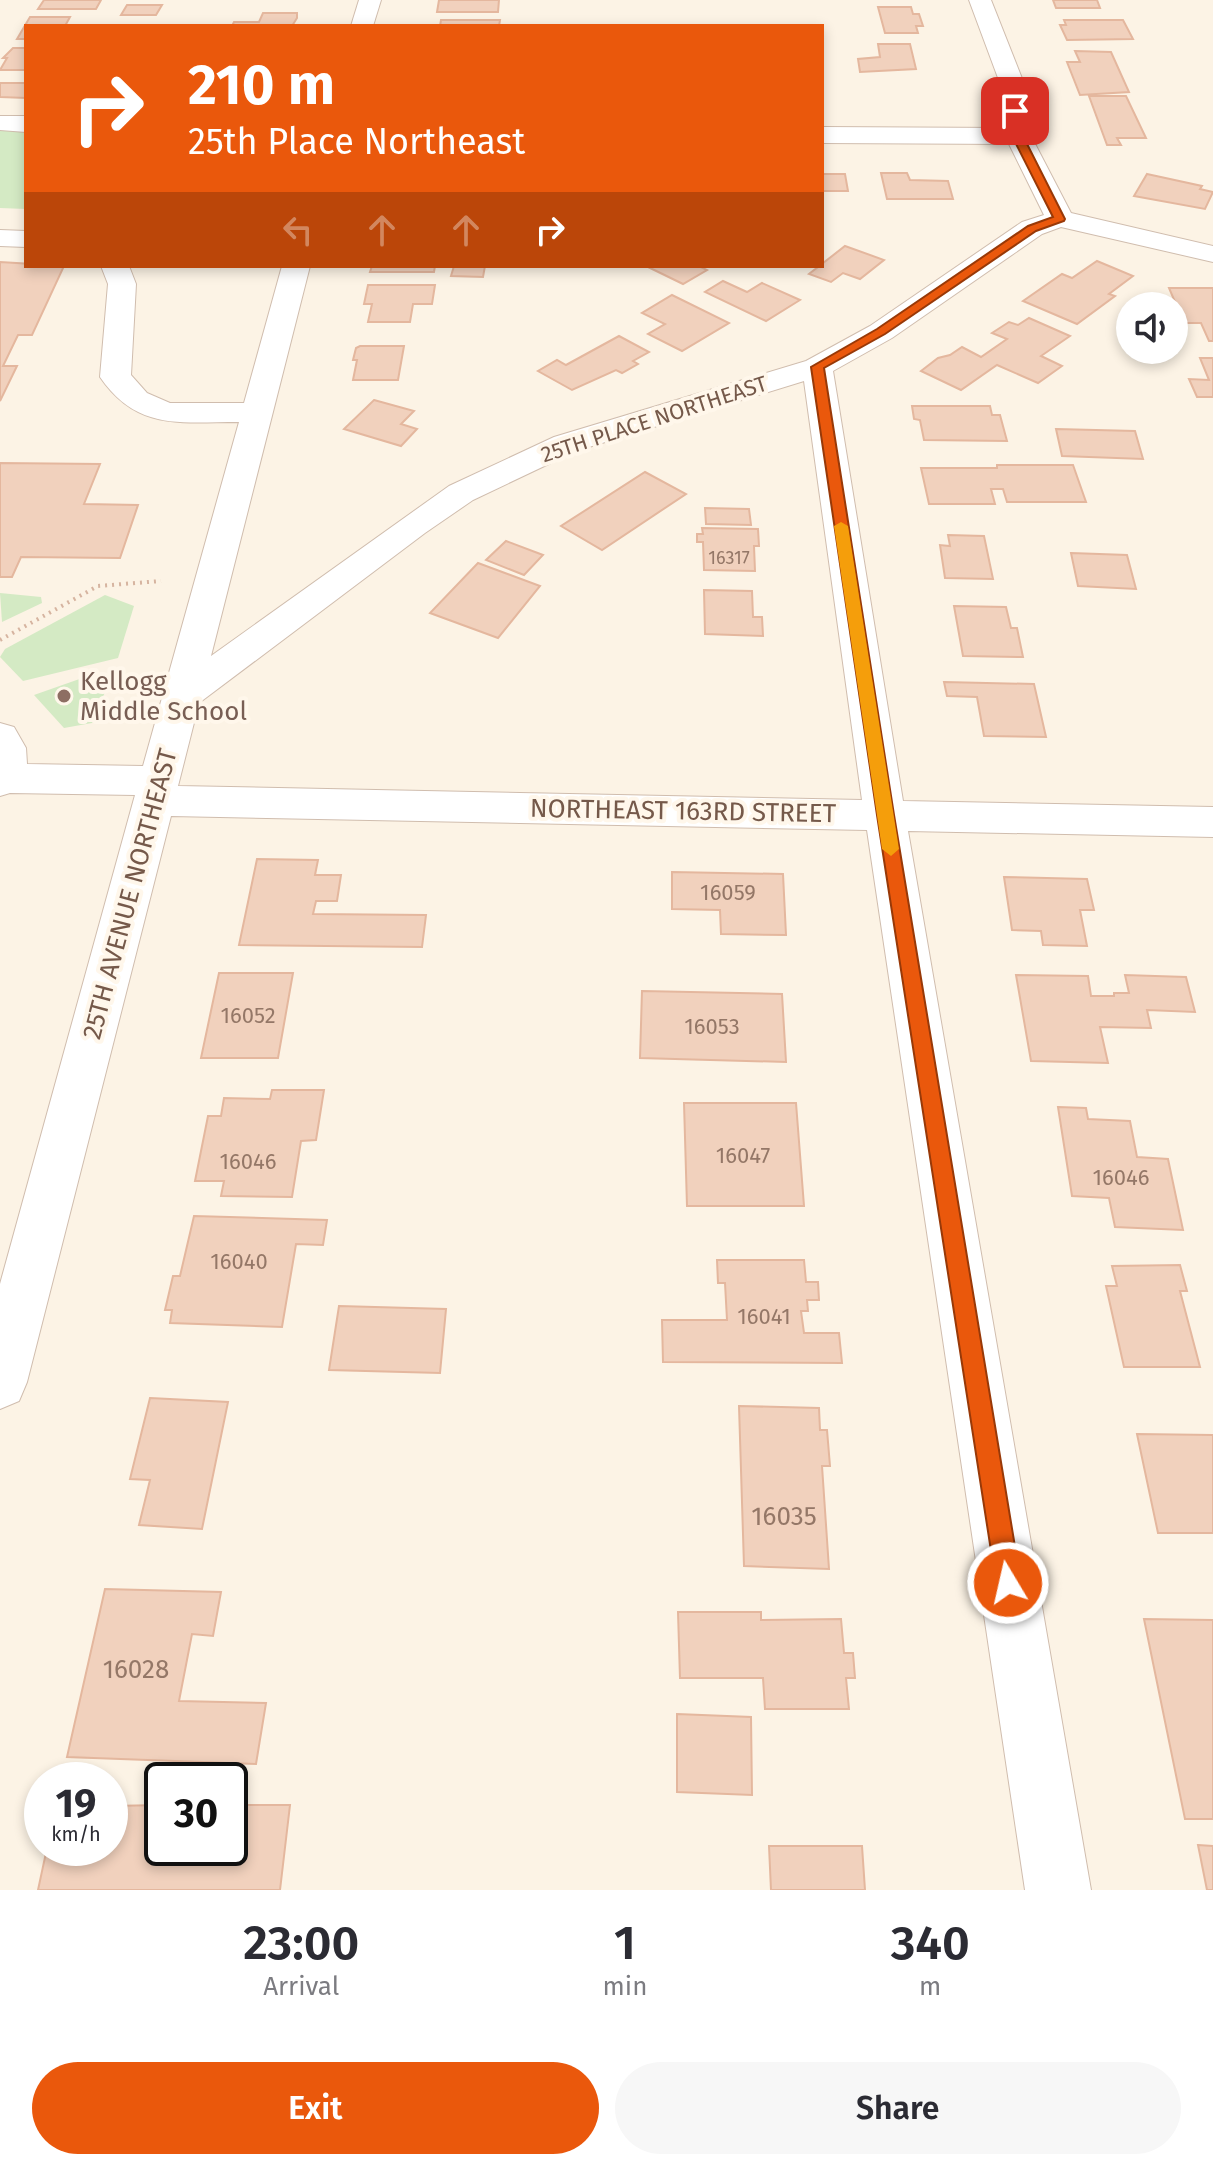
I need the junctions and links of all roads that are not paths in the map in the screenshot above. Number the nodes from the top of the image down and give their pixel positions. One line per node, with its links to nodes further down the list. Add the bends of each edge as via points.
1 (370, 0): 3 (street)
2 (980, 0): 7 (street, via 1013,86)
3 (363, 24)
4 (0, 123): 5 (street)
5 (24, 124)
6 (824, 135): 7 (street)
7 (1018, 136): 8 (street)
8 (1060, 219): 11 (street); 14 (street, 25TH PLACE NORTHEAST, via 1032,228 881,332)
9 (0, 238): 10 (street)
10 (24, 239)
11 (1213, 254)
12 (116, 268): 15 (street, via 122,284 115,377 136,400 165,412)
13 (295, 268): 15 (street, 25TH AVENUE NORTHEAST)
14 (817, 367): 16 (street, 25TH PLACE NORTHEAST, via 616,427 507,469 413,525); 20 (street)
15 (257, 413): 16 (street, 25TH AVENUE NORTHEAST)
16 (183, 696): 19 (street, 25TH AVENUE NORTHEAST)
17 (0, 737): 18 (street, via 8,761)
18 (1, 779): 19 (street, NORTHEAST 163RD STREET)
19 (156, 791): 20 (street, NORTHEAST 163RD STREET); 22 (street, 25TH AVENUE NORTHEAST)
20 (885, 815): 21 (street, NORTHEAST 163RD STREET); 23 (street)
21 (1213, 822)
22 (0, 1382)
23 (1058, 1890)

